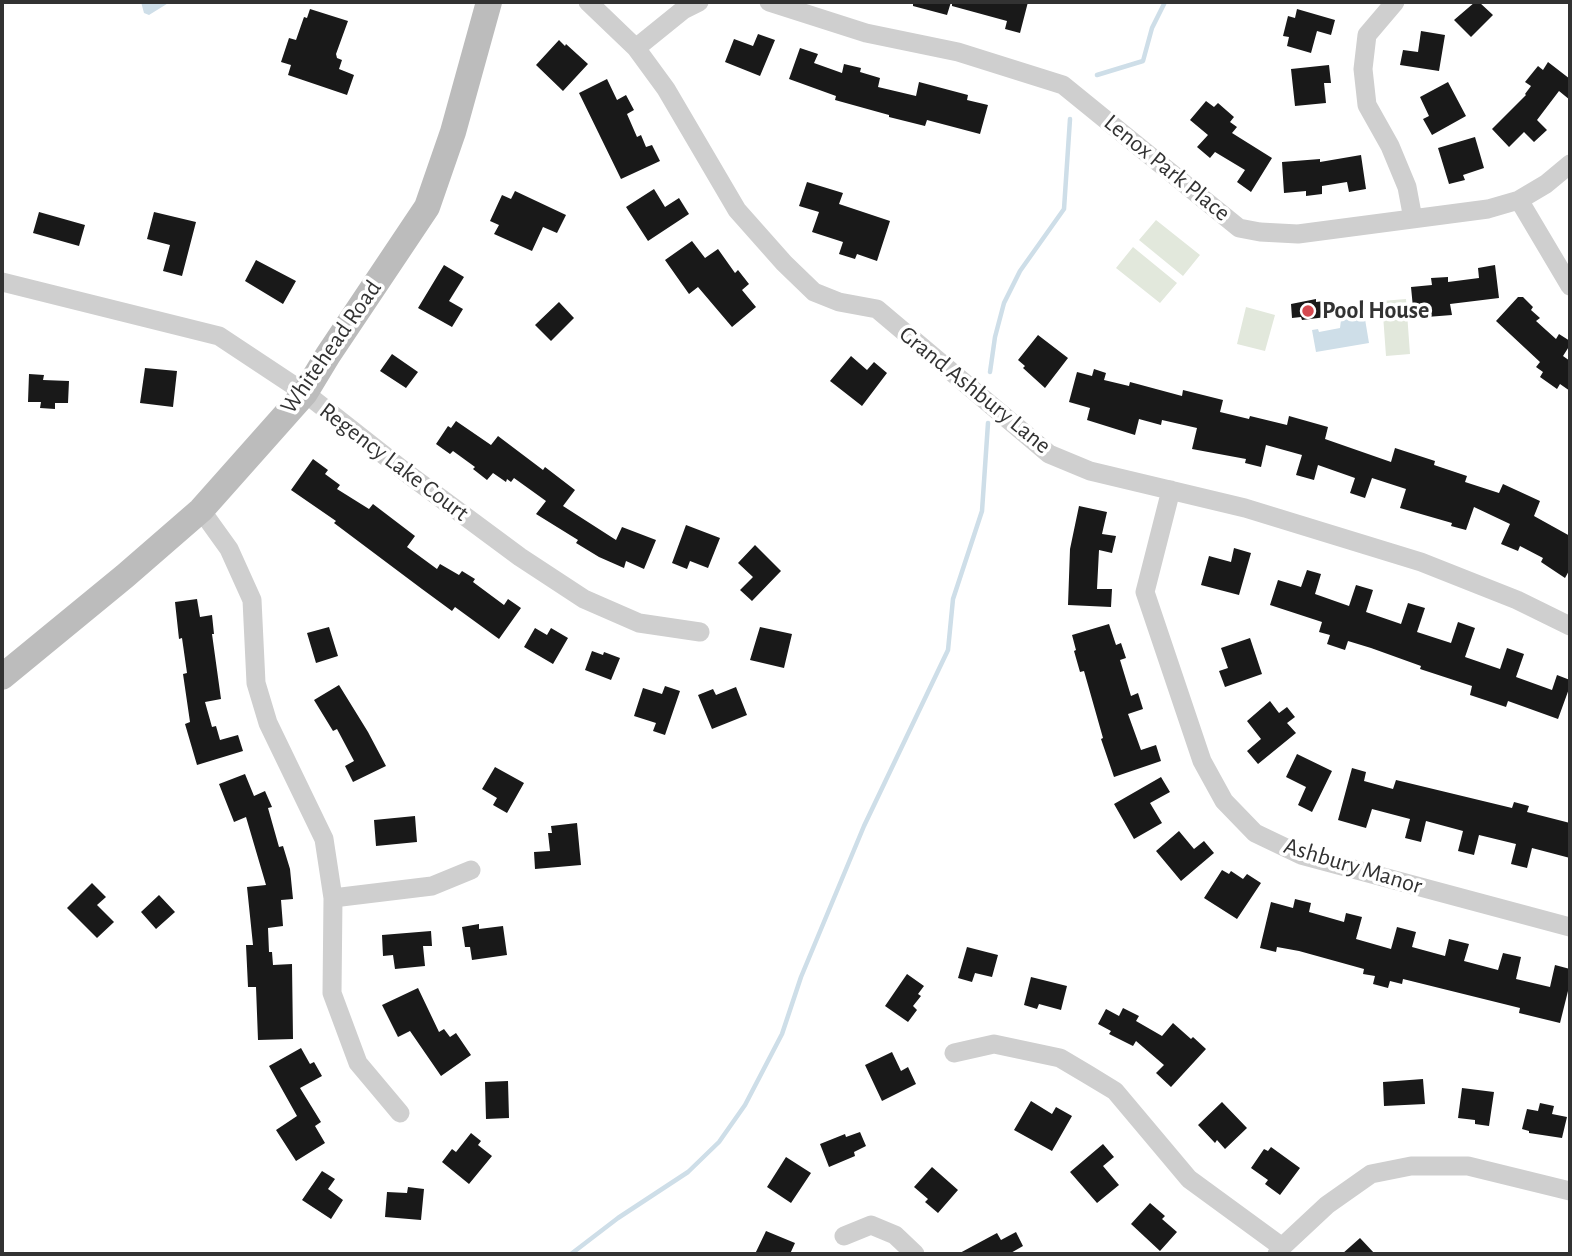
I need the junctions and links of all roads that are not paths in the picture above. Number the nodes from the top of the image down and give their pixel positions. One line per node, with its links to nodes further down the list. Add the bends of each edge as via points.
1 (489, 2): 12 (street, Whitehead Road, via 453,132 426,207)
2 (588, 2): 6 (street, Grand Ashbury Lane)
3 (699, 2): 6 (street)
4 (769, 2): 9 (street, Lenox Park Place, via 1063,85 1238,228 1298,234)
5 (1395, 2): 9 (street, via 1367,35 1363,69 1367,105 1407,187)
6 (636, 48): 13 (street, Grand Ashbury Lane, via 666,89 737,210 814,292 877,309 1049,454 1090,471)
7 (1570, 164): 8 (street, Lenox Park Place)
8 (1519, 200): 9 (street, Lenox Park Place); 11 (street)
9 (1413, 219)
10 (2, 282): 12 (street, Regency Lake Court, via 219,336)
11 (1570, 286)
12 (305, 393): 14 (street, Whitehead Road); 16 (street, Regency Lake Court, via 520,557 584,599 639,622)
13 (1171, 490): 15 (street, Grand Ashbury Lane, via 1420,562); 20 (street, Ashbury Manor, via 1145,592 1202,761 1224,801 1255,833 1301,855)
14 (201, 510): 17 (street, Whitehead Road); 19 (street, via 229,549 252,600 256,683 268,723 324,839)
15 (1570, 626)
16 (700, 632)
17 (2, 677)
18 (471, 870): 19 (street, via 432,886)
19 (332, 898): 22 (street, via 332,993 358,1063)
20 (1570, 927)
21 (954, 1053): 25 (street, via 995,1044 1060,1058 1115,1091 1189,1179)
22 (400, 1113)
23 (1570, 1191): 25 (street, via 1468,1166 1411,1166 1371,1174 1327,1205)
24 (844, 1236): 26 (street, via 871,1225 895,1235)
25 (1279, 1251)
26 (915, 1254)

